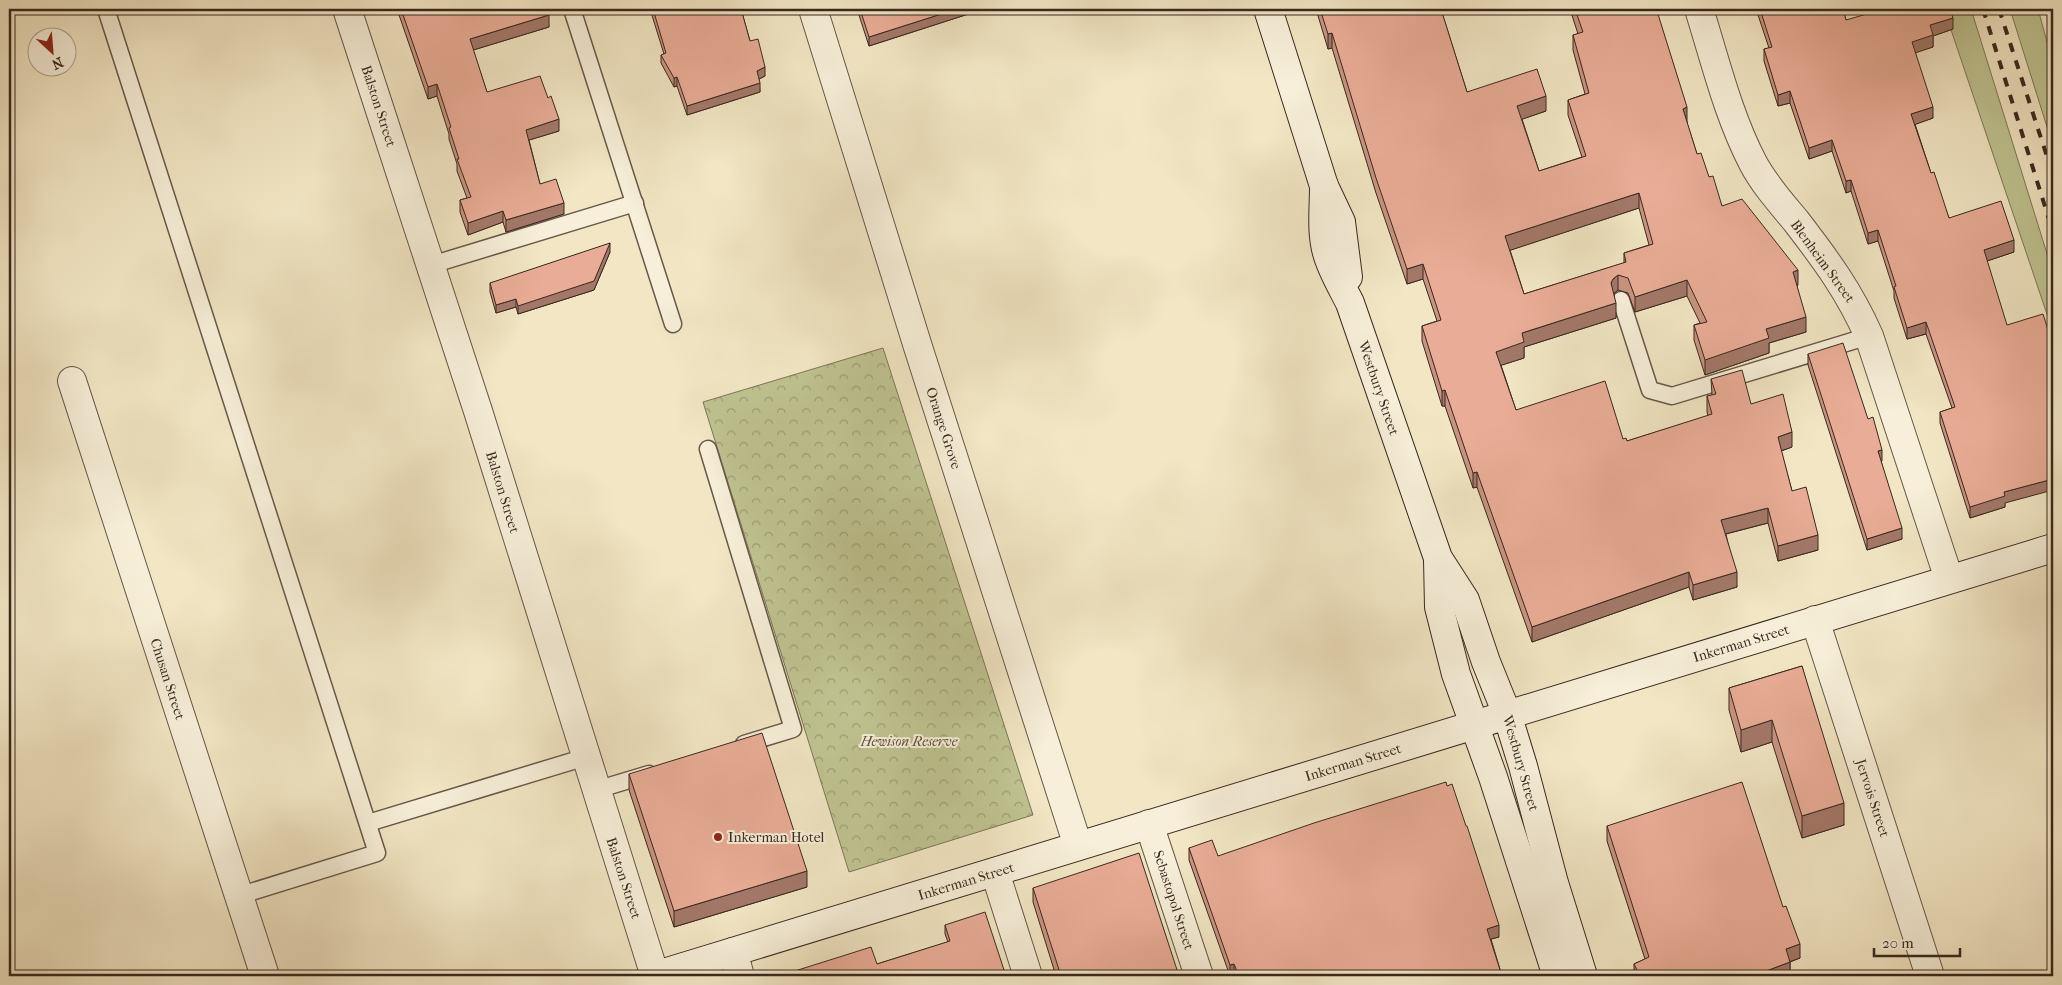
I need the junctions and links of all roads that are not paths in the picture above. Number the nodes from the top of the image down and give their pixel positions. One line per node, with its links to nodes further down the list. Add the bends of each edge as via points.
1 (106, 9): 24 (lane)
2 (347, 9): 8 (street, Balston Street)
3 (572, 9): 7 (lane)
4 (813, 9): 26 (street, Orange Grove)
5 (1268, 9): 15 (street, Westbury Street, via 1324,186 1341,222 1350,303)
6 (1698, 9): 11 (street, Blenheim Street, via 1728,102 1753,163 1847,290)
7 (635, 203): 8 (lane); 10 (lane)
8 (431, 265): 21 (street, Balston Street)
9 (1621, 300): 11 (lane, via 1650,390 1672,396)
10 (674, 324)
11 (1869, 336): 16 (street, Blenheim Street)
12 (72, 381): 28 (street, Chusan Street)
13 (708, 449): 20 (lane, via 793,729)
14 (2053, 550): 16 (street, Inkerman Street)
15 (1438, 558): 18 (street, Westbury Street, via 1465,600); 19 (street, Westbury Street, via 1439,607 1456,674)
16 (1949, 579): 17 (street, Inkerman Street)
17 (1815, 620): 18 (street, Inkerman Street); 36 (street, Jervois Street)
18 (1507, 714): 19 (street, Inkerman Street); 35 (street, Westbury Street, via 1554,884)
19 (1474, 725): 25 (street, Inkerman Street); 34 (street, Westbury Street)
20 (727, 750)
21 (586, 756): 23 (street, Balston Street); 24 (lane)
22 (661, 770): 23 (lane)
23 (596, 790): 31 (street, Balston Street)
24 (368, 823): 28 (lane, via 377,853)
25 (1149, 824): 26 (street, Inkerman Street); 33 (street, Sebastopol Street)
26 (1078, 846): 27 (street, Inkerman Street)
27 (995, 872): 29 (street, Inkerman Street); 32 (street)
28 (238, 896): 30 (street, Chusan Street)
29 (736, 964): 31 (street, Inkerman Street)
30 (265, 976)
31 (654, 976)
32 (1028, 976)
33 (1199, 976)
34 (1557, 976)
35 (1584, 976)
36 (1930, 976)

